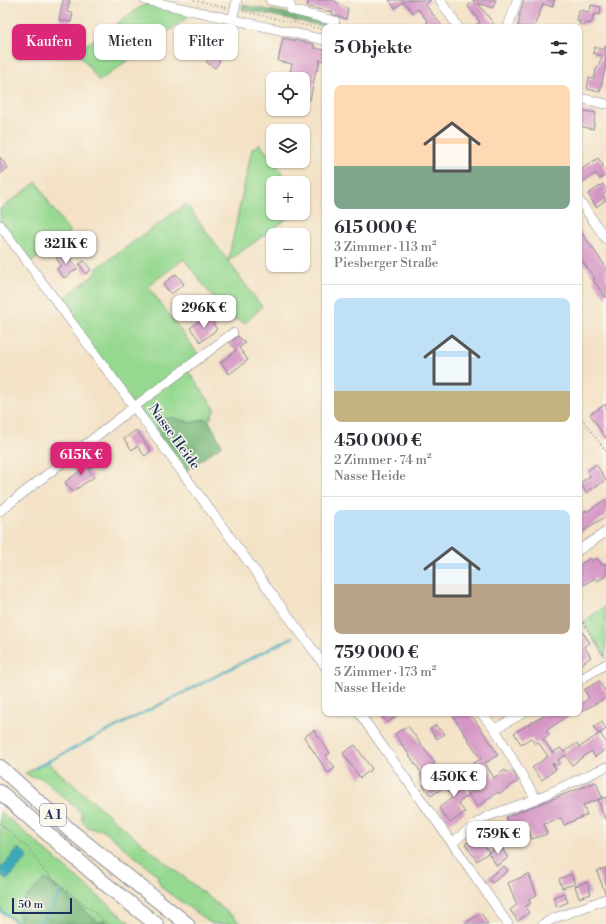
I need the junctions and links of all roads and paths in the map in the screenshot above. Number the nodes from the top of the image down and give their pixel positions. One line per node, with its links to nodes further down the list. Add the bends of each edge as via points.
1 (145, 0): 8 (street)
2 (194, 0): 7 (path)
3 (237, 0): 7 (street)
4 (270, 0): 9 (street, via 290,4 291,10)
5 (440, 0): 10 (street)
6 (517, 0): 11 (street)
7 (235, 10): 8 (street); 12 (path)
8 (232, 20): 13 (street)
9 (335, 21)
10 (456, 24)
11 (509, 24)
12 (322, 29)
13 (322, 39)
14 (582, 99): 15 (street)
15 (606, 104)
16 (582, 204): 18 (street)
17 (0, 225): 21 (street, Nasse Heide)
18 (603, 228): 19 (street)
19 (606, 238)
20 (233, 333): 21 (street)
21 (134, 406): 24 (street); 29 (street, Nasse Heide)
22 (582, 419): 23 (path)
23 (606, 451)
24 (0, 511)
25 (606, 532): 26 (street)
26 (582, 548)
27 (582, 621): 28 (path)
28 (606, 658)
29 (322, 662)
30 (606, 664): 31 (street)
31 (582, 678)
32 (361, 716): 41 (street)
33 (484, 716): 35 (street)
34 (518, 716): 35 (street)
35 (495, 729): 39 (street)
36 (0, 767): 47 (highway, A 1, via 78,837)
37 (606, 767): 39 (street)
38 (0, 792): 46 (highway, A 1)
39 (536, 799): 41 (street, via 488,816)
40 (0, 823): 43 (path, via 30,850 47,874)
41 (452, 843): 48 (street)
42 (606, 899): 49 (street)
43 (104, 920): 44 (path); 45 (path)
44 (99, 924)
45 (109, 924)
46 (156, 924)
47 (187, 924)
48 (508, 924)
49 (543, 924)

